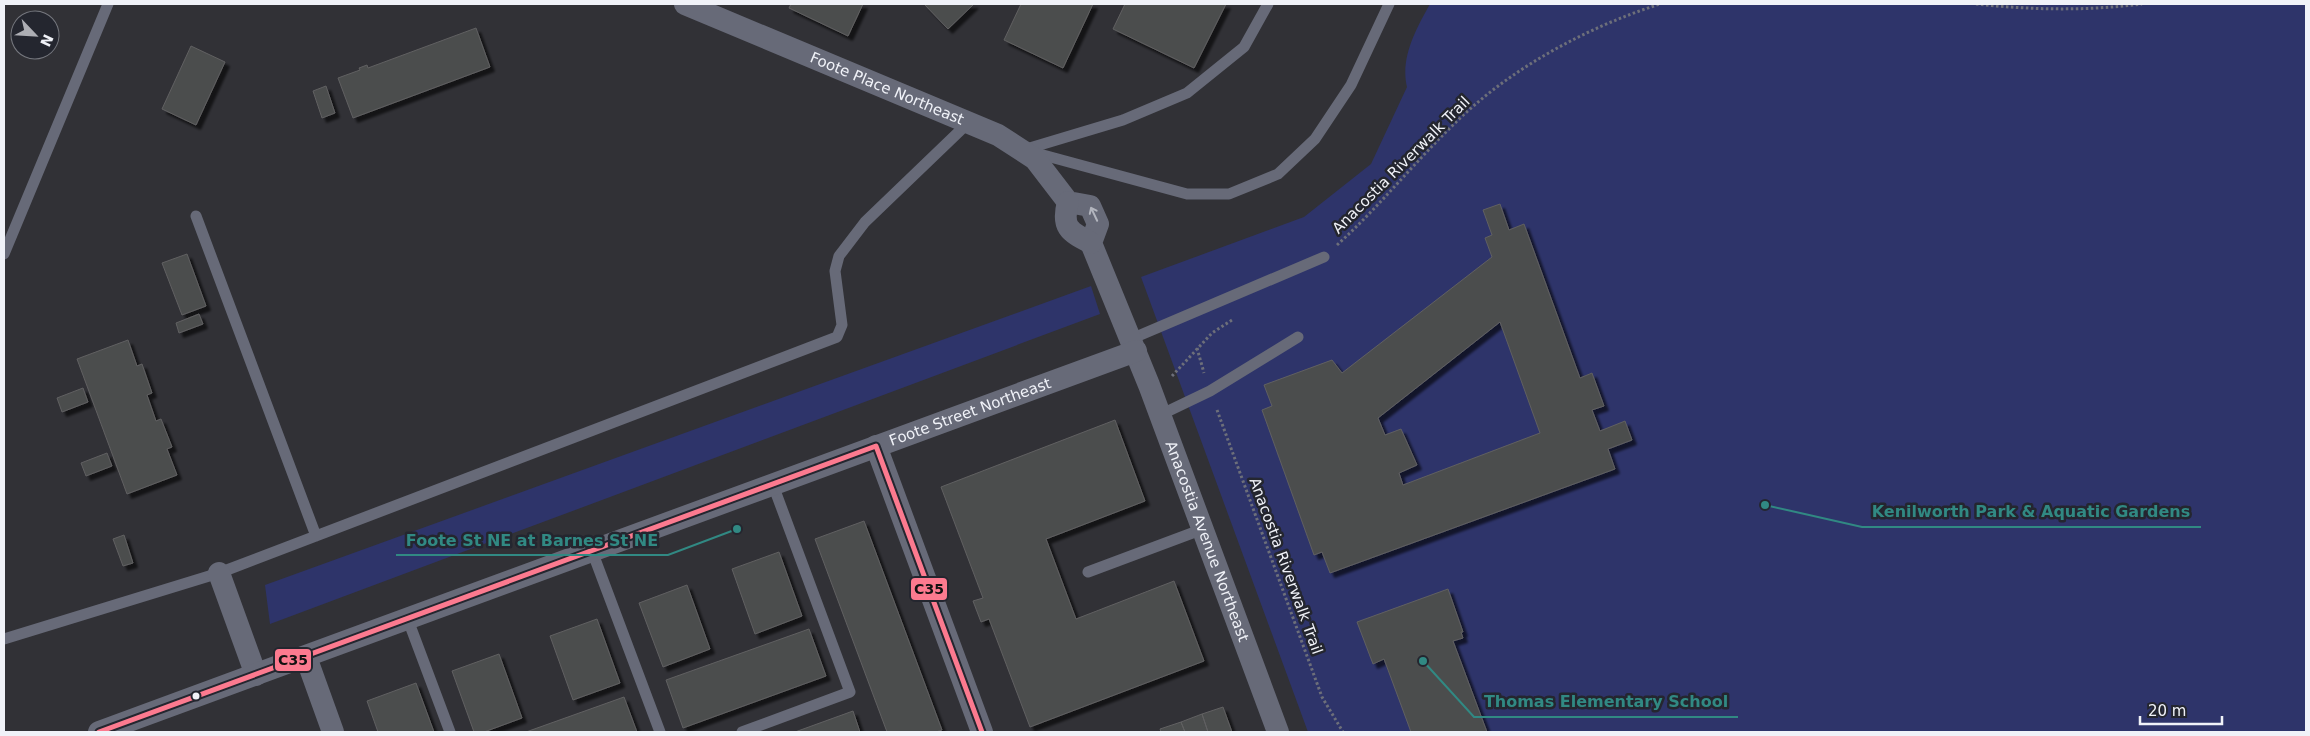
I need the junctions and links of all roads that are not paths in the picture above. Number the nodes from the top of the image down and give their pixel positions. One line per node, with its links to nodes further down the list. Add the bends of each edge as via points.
1 (108, 4): 8 (lane)
2 (685, 4): 5 (street, Foote Place Northeast)
3 (1268, 4): 6 (lane, via 1244,47 1187,93 1124,120)
4 (1389, 4): 6 (lane, via 1351,86 1315,138 1278,174 1230,194 1187,194)
5 (968, 123): 6 (street, Foote Place Northeast); 16 (lane, via 865,222 839,256 835,271 842,325 837,338)
6 (1023, 150): 11 (street, Foote Place Northeast, via 1043,167 1068,202 1064,218 1071,233 1092,243)
7 (196, 216): 16 (lane)
8 (4, 254)
9 (1324, 258): 11 (lane)
10 (1298, 337): 12 (lane, via 1210,391)
11 (1133, 345): 12 (street, Anacostia Avenue Northeast); 13 (street, Foote Street Northeast)
12 (1160, 415): 15 (street, Anacostia Avenue Northeast)
13 (876, 446): 14 (street, Foote Street Northeast); 29 (street)
14 (773, 485): 17 (street, Foote Street Northeast); 28 (lane, via 850,692)
15 (1203, 529): 18 (lane); 30 (street, Anacostia Avenue Northeast)
16 (316, 536): 19 (lane)
17 (592, 552): 20 (street, Foote Street Northeast); 27 (lane)
18 (1088, 572)
19 (219, 573): 21 (lane); 23 (street)
20 (408, 620): 22 (street, Foote Street Northeast); 26 (lane)
21 (4, 639)
22 (306, 657): 23 (street, Foote Street Northeast); 25 (street)
23 (256, 675): 24 (street, Foote Street Northeast)
24 (99, 732)
25 (333, 732)
26 (450, 732)
27 (660, 732)
28 (742, 732)
29 (982, 732)
30 (1278, 732)

